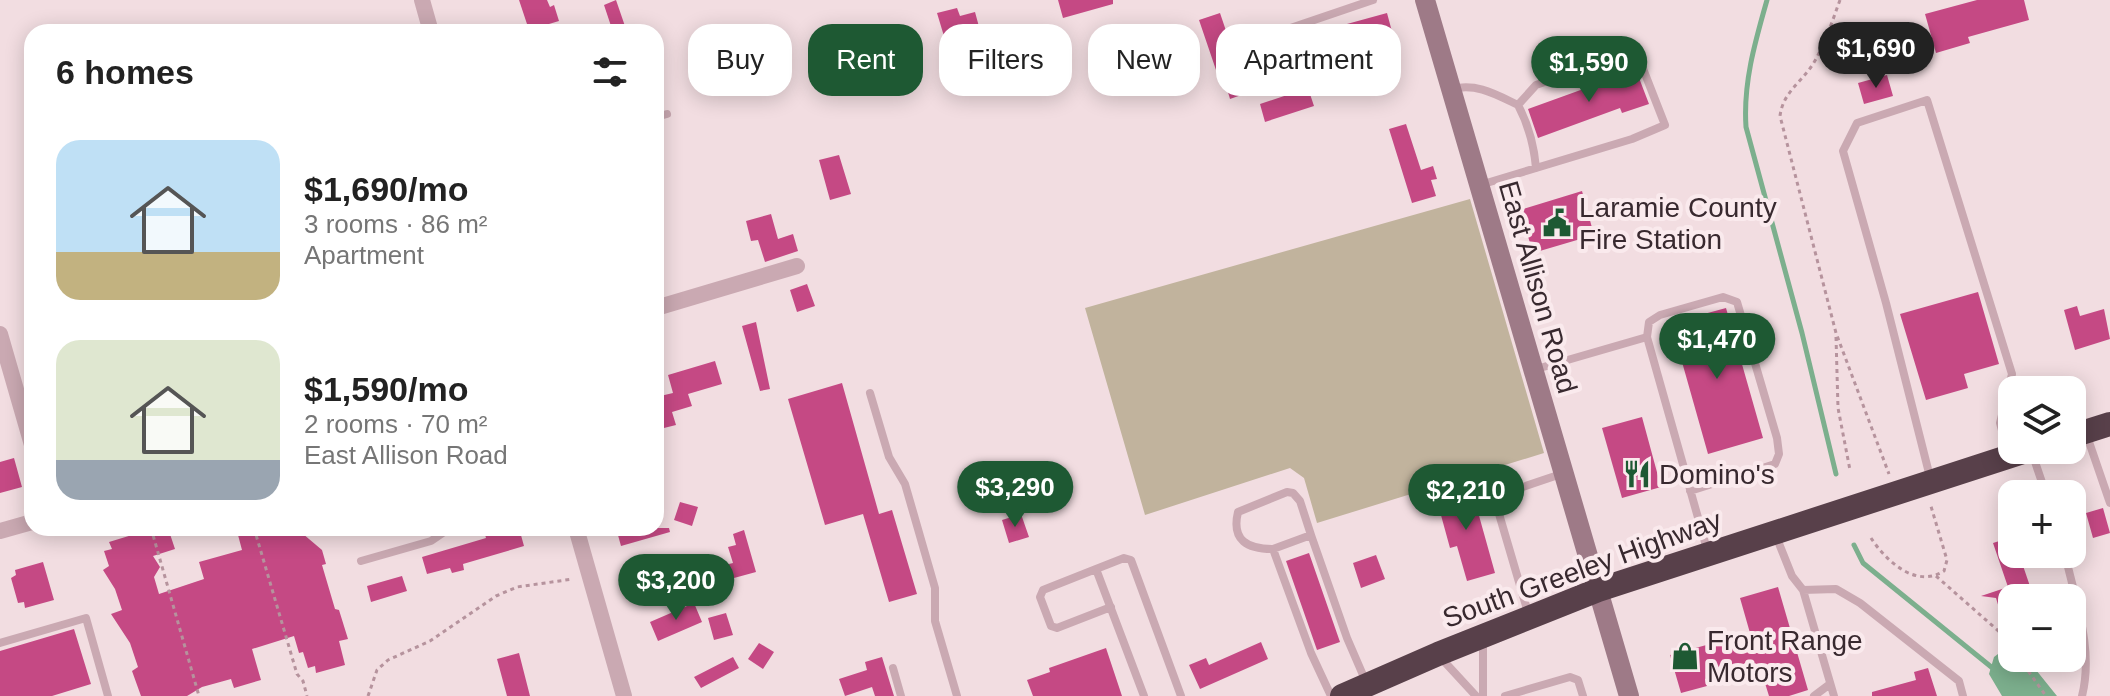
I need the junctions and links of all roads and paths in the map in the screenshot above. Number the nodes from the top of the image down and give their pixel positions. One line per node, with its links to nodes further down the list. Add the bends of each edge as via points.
1 (422, 0): 5 (street)
2 (1373, 0): 6 (lane)
3 (1425, 0): 7 (street, East Allison Road)
4 (1840, 0): 15 (path, via 1812,65 1786,95 1780,116)
5 (429, 24)
6 (1302, 24)
7 (1451, 89): 8 (lane, via 1483,88); 12 (street, East Allison Road)
8 (1518, 105): 11 (lane, via 1529,126); 11 (lane, via 1536,85 1625,54 1640,61 1665,125)
9 (667, 114): 10 (lane)
10 (664, 115)
11 (1536, 168): 12 (lane)
12 (1479, 185): 18 (street, East Allison Road)
13 (797, 266): 14 (street)
14 (664, 306)
15 (1836, 333): 26 (path, via 1838,408); 30 (path)
16 (0, 334): 21 (street)
17 (1647, 337): 18 (lane); 29 (lane); 29 (lane, via 1649,322 1660,315 1723,297 1737,302 1777,438 1775,464)
18 (1533, 370): 27 (street, East Allison Road)
19 (2012, 376): 28 (lane, via 1927,100 1857,123 1843,151)
20 (870, 393): 66 (lane, via 931,573 935,621)
21 (24, 417)
22 (2110, 424): 23 (highway)
23 (2086, 432)
24 (2086, 450): 31 (lane)
25 (1998, 460): 28 (highway, South Greeley Highway)
26 (1850, 470)
27 (1564, 473): 48 (street, East Allison Road); 51 (lane, via 1497,499)
28 (1928, 483): 30 (highway, South Greeley Highway); 46 (path, via 1947,560)
29 (1690, 491): 42 (lane)
30 (1897, 492): 34 (highway, South Greeley Highway)
31 (2110, 503)
32 (24, 524): 33 (street)
33 (0, 531)
34 (1774, 532): 42 (highway, South Greeley Highway); 49 (lane)
35 (1311, 535): 41 (lane); 41 (lane, via 1293,493 1238,512 1240,537 1255,549); 59 (lane)
36 (153, 536): 61 (path)
37 (256, 536): 62 (path)
38 (438, 536): 43 (lane)
39 (578, 536): 64 (street)
40 (1871, 538): 46 (path, via 1902,570)
41 (1273, 549): 69 (lane)
42 (1708, 554): 48 (highway, South Greeley Highway)
43 (361, 561)
44 (2068, 568): 80 (lane, via 2086,648)
45 (1096, 569): 50 (lane); 50 (lane, via 1043,590 1040,597 1051,626); 68 (lane, via 1131,560)
46 (1936, 576): 52 (path)
47 (564, 579): 63 (path, via 506,591 430,641 388,660 377,670)
48 (1598, 590): 51 (highway, South Greeley Highway); 75 (street, East Allison Road)
49 (1803, 590): 58 (lane); 78 (lane, via 1836,589 1860,603 1959,681)
50 (1111, 607): 67 (lane)
51 (1530, 617): 53 (highway, South Greeley Highway)
52 (1998, 631)
53 (1483, 636): 55 (highway, South Greeley Highway); 72 (lane)
54 (0, 643): 60 (lane, via 86,618)
55 (1438, 654): 59 (highway, South Greeley Highway); 71 (lane)
56 (893, 668): 65 (lane)
57 (2029, 672): 79 (path)
58 (1830, 684): 76 (lane); 77 (lane)
59 (1367, 685): 70 (highway, South Greeley Highway)
60 (108, 696)
61 (199, 696)
62 (307, 696)
63 (368, 696)
64 (624, 696)
65 (901, 696)
66 (957, 696)
67 (1144, 696)
68 (1181, 696)
69 (1331, 696)
70 (1342, 696)
71 (1476, 696)
72 (1483, 696)
73 (1505, 696): 74 (lane, via 1570,677 1578,680)
74 (1583, 696)
75 (1629, 696)
76 (1814, 696)
77 (1834, 696)
78 (1963, 696)
79 (2046, 696)
80 (2082, 696)

